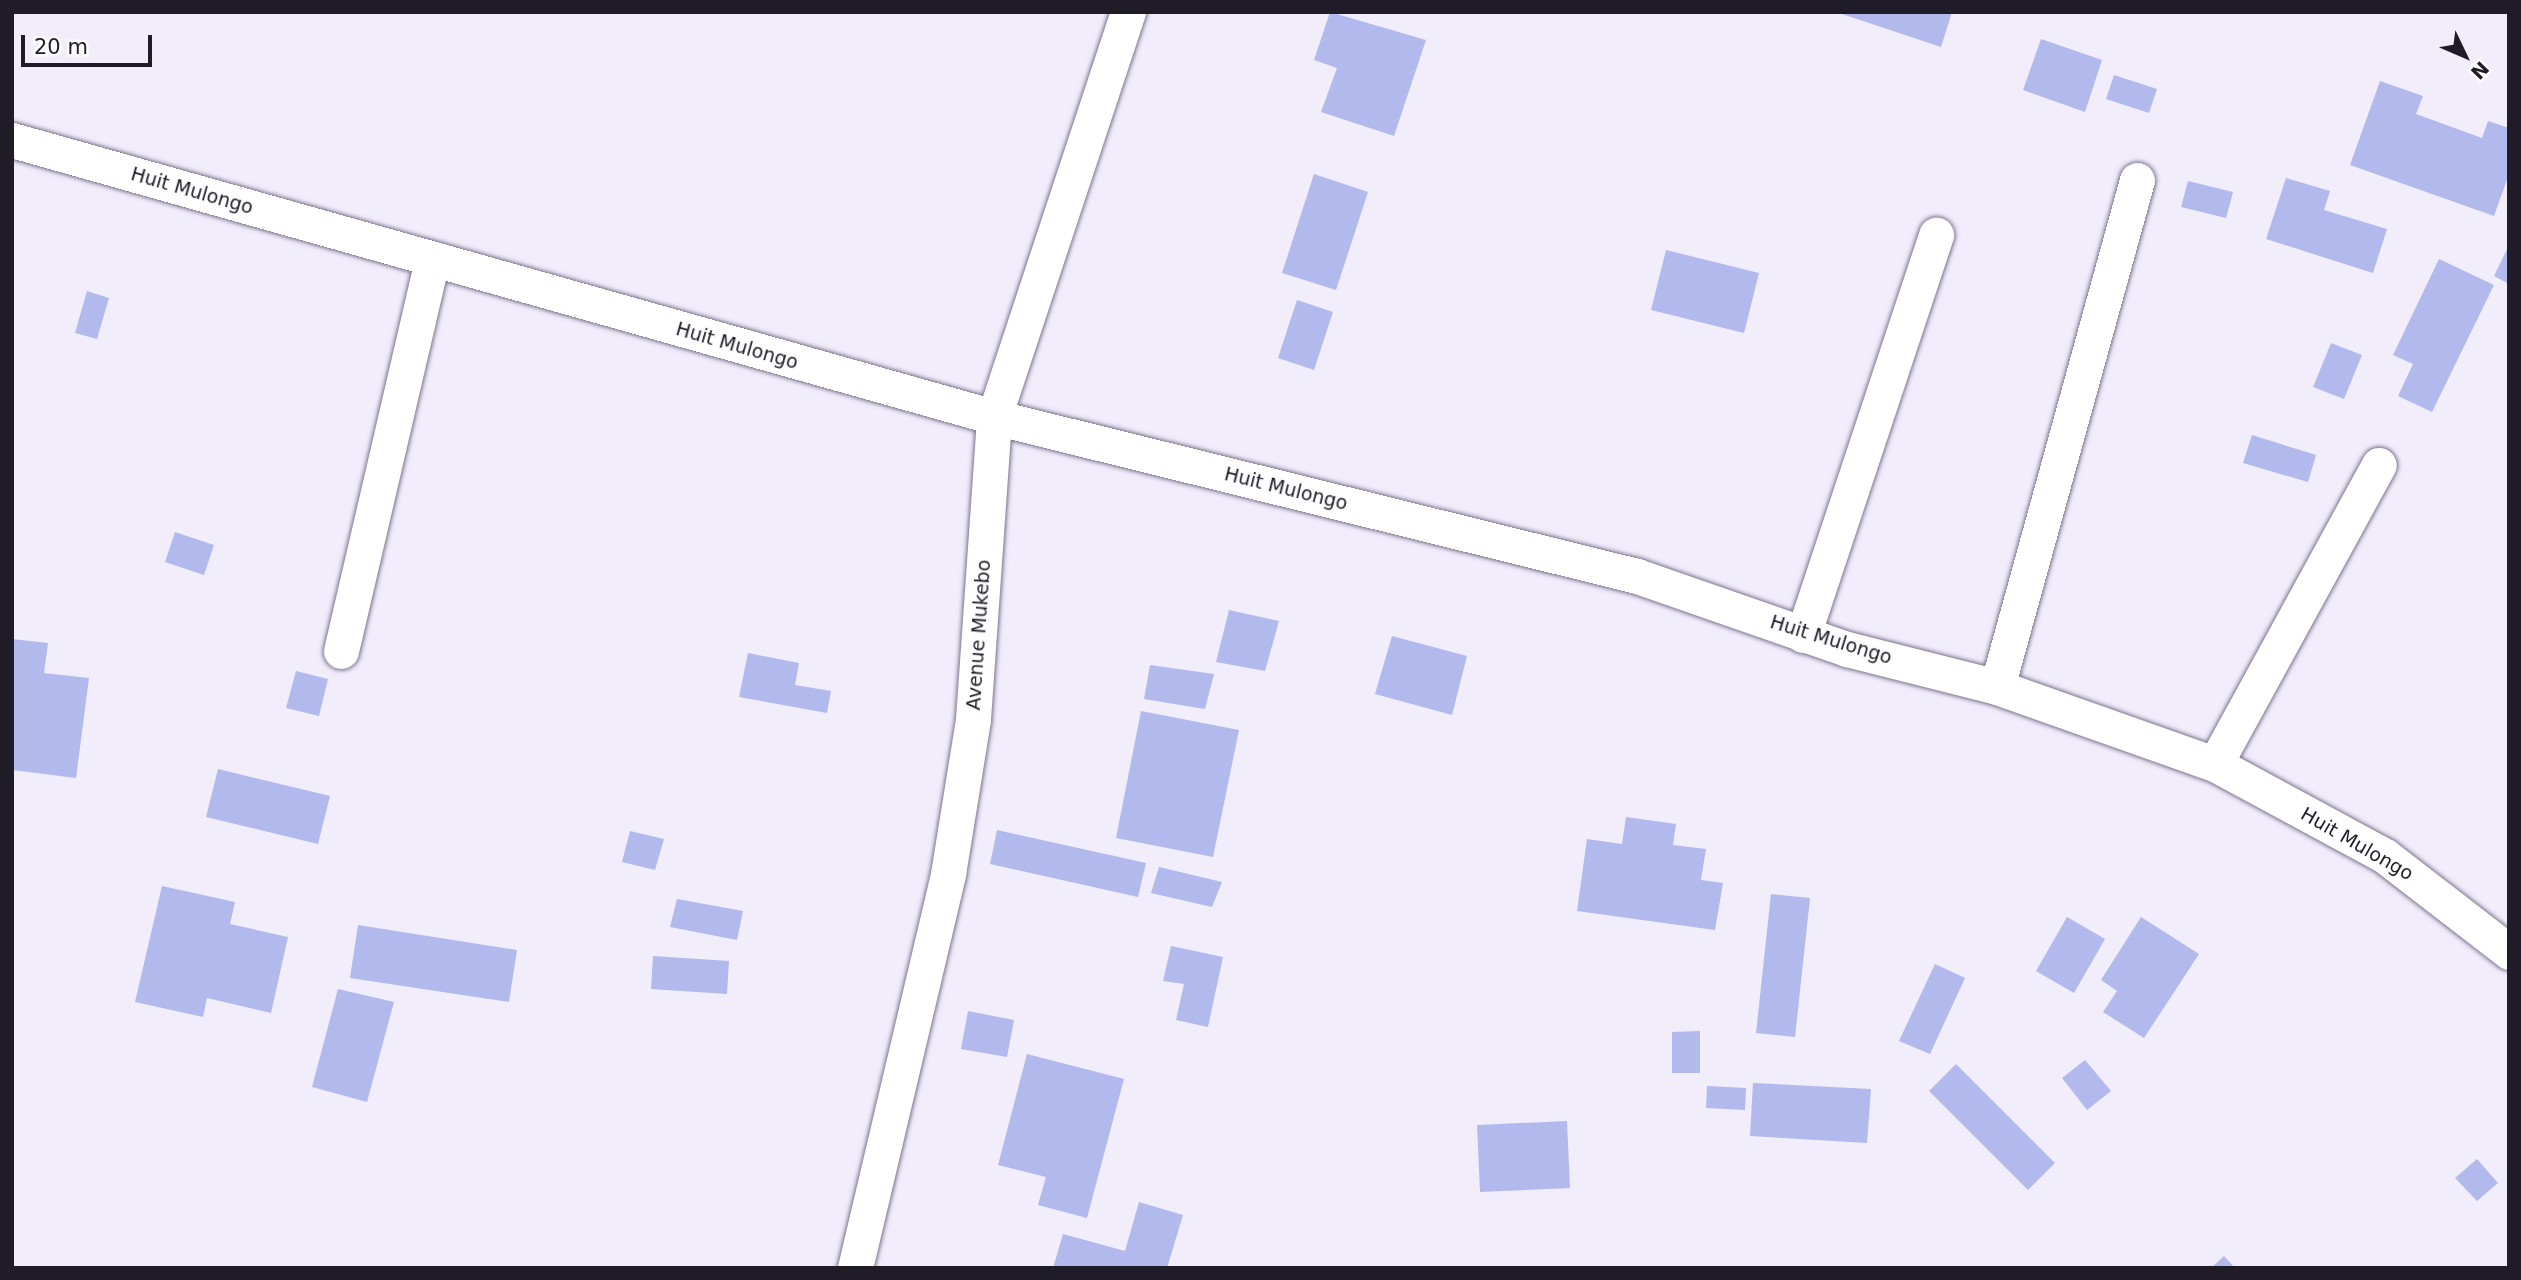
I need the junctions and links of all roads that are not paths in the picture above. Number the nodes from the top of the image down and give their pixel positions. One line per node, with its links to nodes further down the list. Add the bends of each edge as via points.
1 (1128, 12): 6 (street, Avenue Mukebo)
2 (12, 140): 5 (street, Huit Mulongo)
3 (2137, 180): 10 (street)
4 (1936, 235): 8 (street)
5 (432, 259): 6 (street, Huit Mulongo); 9 (street)
6 (994, 417): 8 (street, Huit Mulongo, via 1637,576); 13 (street, Avenue Mukebo, via 973,719 952,848)
7 (2379, 465): 11 (street)
8 (1803, 635): 10 (street, Huit Mulongo)
9 (341, 651)
10 (1997, 687): 11 (street, Huit Mulongo)
11 (2215, 764): 12 (street, Huit Mulongo, via 2385,856)
12 (2509, 952)
13 (855, 1268)

